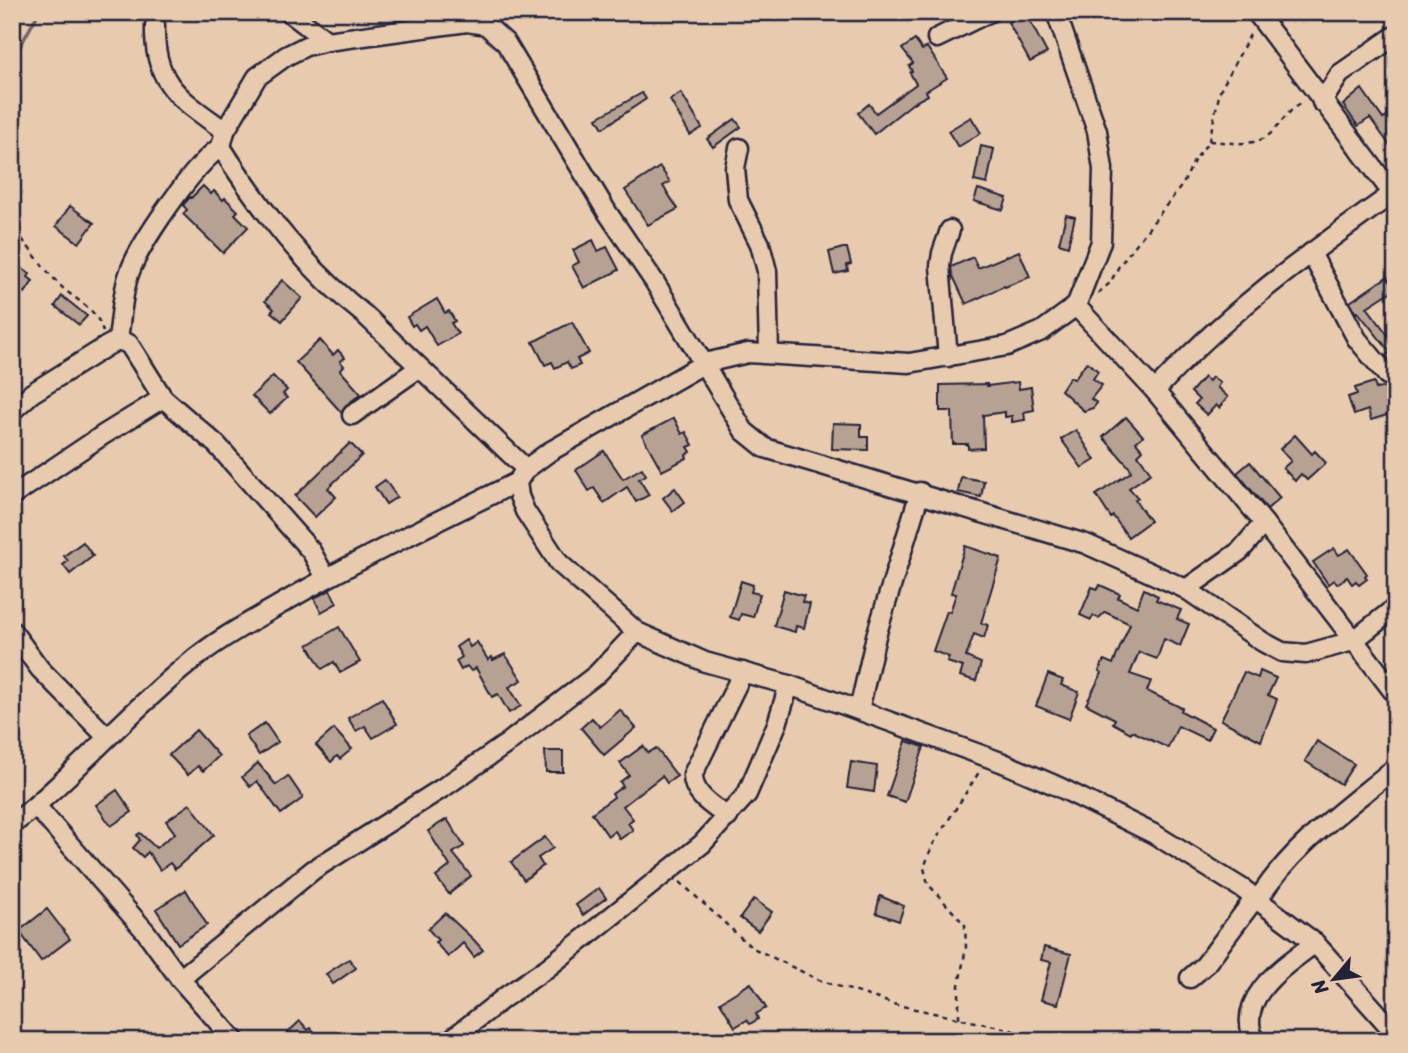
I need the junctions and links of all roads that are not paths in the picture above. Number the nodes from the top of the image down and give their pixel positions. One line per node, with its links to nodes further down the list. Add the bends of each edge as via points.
1 (289, 12): 8 (street)
2 (990, 12): 7 (street)
3 (1056, 12): 15 (street, via 1097,131 1103,169 1101,242)
4 (1258, 14): 9 (street)
5 (155, 25): 10 (street, via 159,69)
6 (1396, 35): 9 (street, via 1340,74)
7 (937, 38)
8 (327, 41): 10 (street, via 286,56 257,77); 19 (street, via 467,22 486,25 506,43)
9 (1319, 98): 12 (street)
10 (223, 139): 16 (street, via 195,169 136,257); 20 (street, via 247,187 296,249)
11 (739, 148): 17 (street, via 735,168 738,200 760,244 767,271)
12 (1393, 191): 14 (street)
13 (950, 230): 18 (street, via 940,267)
14 (1311, 253): 21 (street, via 1357,339); 22 (street, via 1205,339)
15 (1077, 303): 18 (street, via 1042,331 1007,346); 22 (street)
16 (113, 343): 23 (street, via 129,344); 24 (street, via 32,393)
17 (769, 354): 18 (street, via 909,363); 19 (street, via 748,353)
18 (948, 356)
19 (705, 363): 26 (street, via 549,452); 27 (street, via 744,431 765,447)
20 (419, 368): 25 (street); 26 (street)
21 (1387, 375)
22 (1156, 391): 29 (street)
23 (163, 398): 28 (street); 30 (street, via 217,445 311,551)
24 (12, 411)
25 (352, 415)
26 (522, 475): 30 (street); 34 (street, via 519,496 525,511 559,563)
27 (920, 492): 31 (street, via 1086,544); 39 (street, via 876,636)
28 (12, 496)
29 (1264, 523): 31 (street, via 1240,551); 35 (street)
30 (326, 578): 40 (street, via 188,663)
31 (1186, 589): 35 (street, via 1282,652 1306,653)
32 (1396, 607): 35 (street)
33 (12, 631): 40 (street, via 40,669)
34 (637, 632): 36 (street, via 705,662); 48 (street, via 597,674 505,745 313,870)
35 (1353, 641): 38 (street)
36 (743, 672): 37 (street); 43 (street, via 693,774 700,796)
37 (789, 685): 39 (street); 43 (street, via 755,778)
38 (1396, 695)
39 (859, 710): 45 (street, via 1057,786 1154,834)
40 (107, 737): 42 (street)
41 (1396, 767): 45 (street, via 1315,835)
42 (36, 806): 44 (street); 48 (street, via 146,932)
43 (727, 817): 51 (street, via 671,870)
44 (12, 825)
45 (1257, 899): 46 (street); 47 (street)
46 (1315, 943): 49 (street); 52 (street, via 1286,964 1251,1006)
47 (1190, 978)
48 (180, 979): 50 (street)
49 (1396, 1034)
50 (235, 1041)
51 (449, 1041)
52 (1255, 1041)

